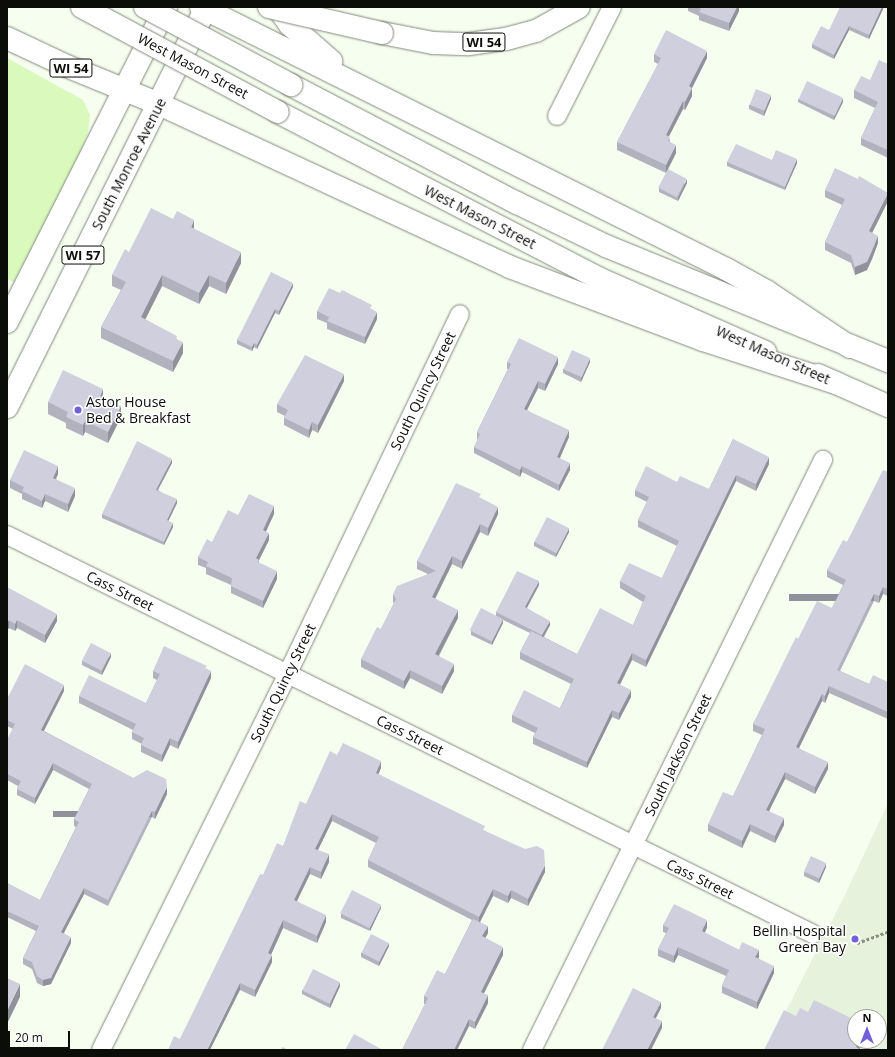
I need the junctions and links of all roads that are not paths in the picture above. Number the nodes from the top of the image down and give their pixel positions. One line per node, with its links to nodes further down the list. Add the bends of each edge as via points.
1 (82, 7): 18 (main road, West Mason Street, bridge, via 598,278)
2 (145, 7): 16 (main road, West Mason Street, bridge, via 517,203 606,246)
3 (166, 7): 10 (main road, WI 57)
4 (269, 7): 6 (main road, WI 54, bridge, via 433,43 469,44 506,39 536,31)
5 (277, 7): 12 (main road, via 290,25 324,56)
6 (579, 7)
7 (612, 7): 13 (street)
8 (204, 8): 11 (main road, South Monroe Avenue); 12 (main road)
9 (7, 38): 10 (main road, WI 54, via 69,68)
10 (124, 90): 11 (main road); 15 (main road, WI 57)
11 (160, 104): 18 (main road, via 517,270 703,340); 20 (main road, South Monroe Avenue / WI 57)
12 (410, 109): 16 (main road, via 591,203 726,269 766,291)
13 (557, 116)
14 (460, 314): 23 (street, South Quincy Street)
15 (7, 322)
16 (850, 347): 17 (main road, West Mason Street)
17 (888, 361)
18 (836, 384): 19 (main road, West Mason Street)
19 (888, 406)
20 (7, 407)
21 (823, 460): 24 (street, South Jackson Street)
22 (7, 535): 23 (street, Cass Street)
23 (287, 674): 24 (street, Cass Street); 26 (street, South Quincy Street)
24 (633, 846): 25 (street, Cass Street); 27 (street, South Jackson Street)
25 (813, 934)
26 (101, 1050)
27 (532, 1050)

